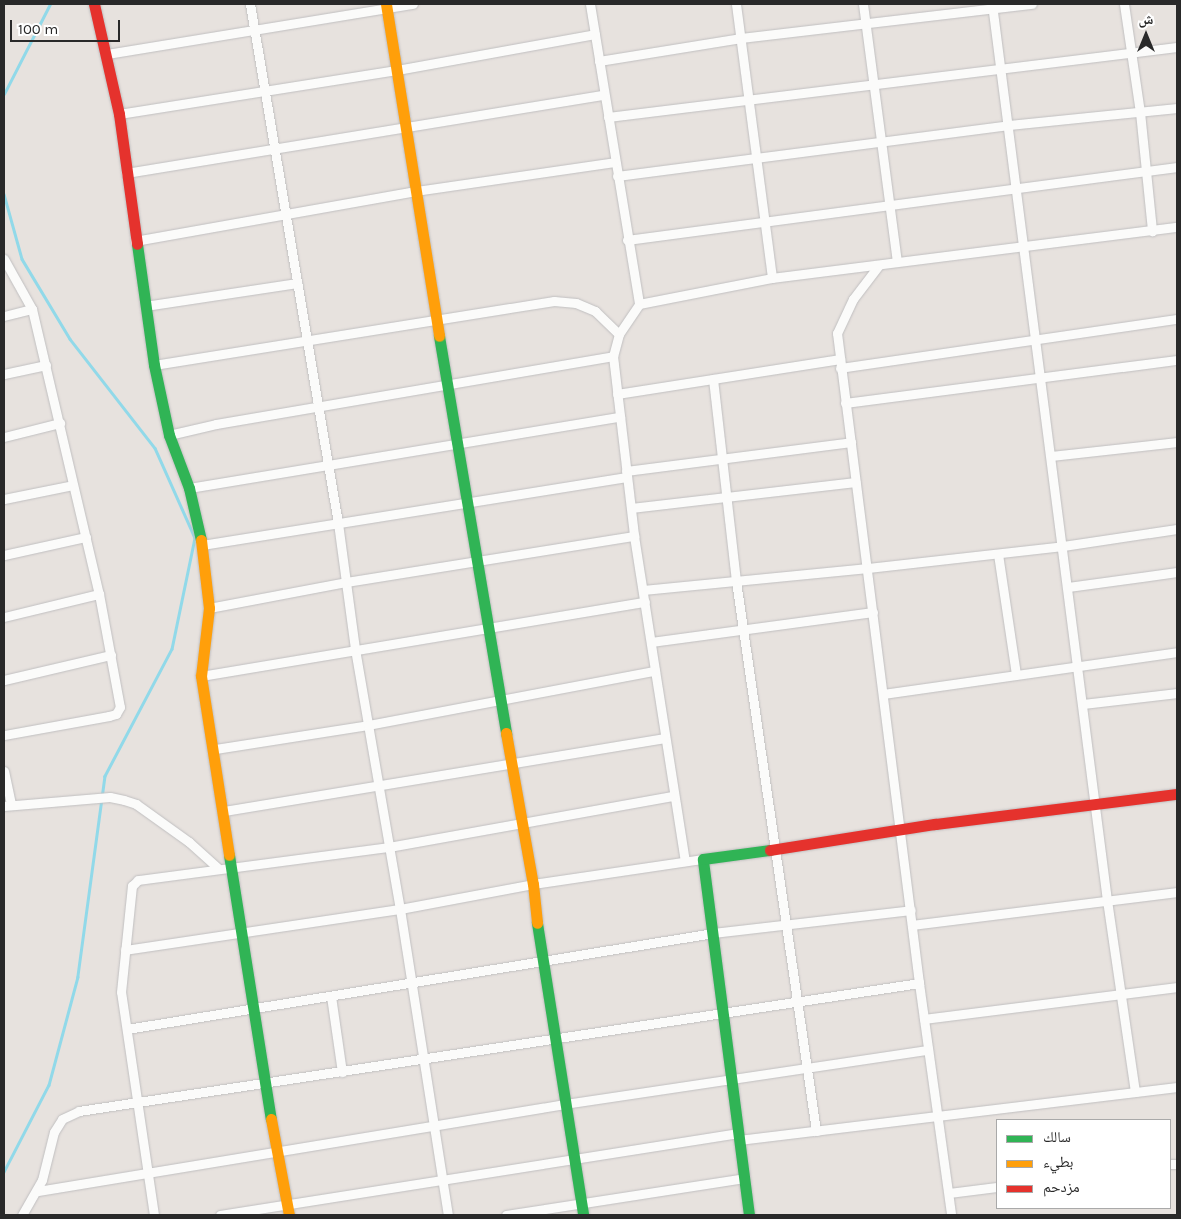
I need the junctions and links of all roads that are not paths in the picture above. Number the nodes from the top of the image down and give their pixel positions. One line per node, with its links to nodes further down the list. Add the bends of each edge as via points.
1 (94, 4): 16 (street)
2 (250, 4): 12 (street)
3 (413, 4): 9 (street)
4 (590, 4): 13 (street)
5 (736, 4): 14 (street)
6 (863, 4): 11 (street)
7 (1032, 4): 10 (street)
8 (1124, 4): 17 (street)
9 (387, 6): 12 (street); 20 (street)
10 (992, 6): 11 (street); 19 (street)
11 (866, 22): 14 (street); 21 (street)
12 (254, 31): 16 (street); 22 (street)
13 (595, 34): 18 (street); 20 (street)
14 (741, 38): 18 (street); 24 (street)
15 (1177, 47): 17 (street)
16 (107, 54): 27 (street)
17 (1132, 54): 19 (street); 26 (street)
18 (599, 61): 23 (street)
19 (1002, 67): 21 (street); 29 (street)
20 (397, 70): 22 (street); 30 (street)
21 (874, 84): 24 (street); 31 (street)
22 (265, 91): 27 (street); 32 (street)
23 (604, 95): 28 (street); 30 (street)
24 (749, 100): 28 (street); 33 (street)
25 (1177, 108): 26 (street)
26 (1140, 112): 29 (street); 36 (street)
27 (119, 114): 37 (street)
28 (608, 117): 34 (street)
29 (1009, 125): 31 (street); 39 (street)
30 (406, 127): 32 (street); 40 (street)
31 (881, 141): 33 (street); 41 (street)
32 (275, 148): 37 (street); 42 (street)
33 (756, 157): 38 (street); 43 (street)
34 (615, 162): 38 (street); 40 (street)
35 (1177, 167): 36 (street)
36 (1146, 171): 39 (street); 45 (street)
37 (126, 173): 47 (street)
38 (617, 176): 46 (street)
39 (1017, 187): 41 (street); 48 (street)
40 (416, 191): 42 (street); 59 (street)
41 (890, 204): 43 (street); 50 (street)
42 (287, 214): 47 (street); 53 (street)
43 (765, 221): 46 (street); 52 (street)
44 (1177, 227): 45 (street)
45 (1152, 230): 48 (street)
46 (628, 240): 54 (street)
47 (135, 241): 55 (street)
48 (1025, 246): 50 (street); 61 (street)
49 (4, 259): 56 (street)
50 (897, 262): 51 (street)
51 (879, 264): 52 (street); 65 (street, via 842,320 837,333)
52 (772, 278): 54 (street)
53 (296, 283): 55 (street); 62 (street)
54 (639, 304): 60 (street)
55 (145, 306): 67 (street)
56 (32, 308): 57 (street); 66 (street)
57 (4, 316)
58 (1177, 319): 61 (street)
59 (439, 320): 60 (street, via 554,301 576,302 595,311); 62 (street); 71 (street)
60 (619, 334): 63 (street)
61 (1036, 338): 65 (street); 69 (street)
62 (307, 340): 67 (street); 74 (street)
63 (613, 356): 71 (street); 72 (street)
64 (1177, 360): 69 (street)
65 (840, 364): 70 (street); 73 (street)
66 (46, 365): 68 (street); 76 (street)
67 (154, 365): 77 (street)
68 (4, 374)
69 (1041, 378): 73 (street); 82 (street)
70 (714, 379): 72 (street); 83 (street)
71 (449, 384): 74 (street); 81 (street)
72 (617, 394): 75 (street)
73 (845, 403): 79 (street)
74 (317, 406): 77 (street); 84 (street)
75 (620, 417): 81 (street); 85 (street)
76 (60, 423): 78 (street); 87 (street)
77 (169, 435): 88 (street)
78 (4, 437)
79 (851, 442): 83 (street); 86 (street)
80 (1177, 442): 82 (street)
81 (458, 443): 84 (street); 91 (street)
82 (1051, 456): 98 (street)
83 (721, 458): 85 (street); 89 (street)
84 (328, 466): 88 (street); 93 (street)
85 (626, 474): 91 (street); 92 (street)
86 (856, 482): 89 (street); 102 (street)
87 (73, 485): 90 (street); 96 (street)
88 (189, 488): 97 (street)
89 (726, 497): 92 (street); 104 (street)
90 (4, 499)
91 (466, 503): 93 (street); 101 (street)
92 (630, 508): 95 (street)
93 (338, 524): 97 (street); 105 (street)
94 (1177, 529): 98 (street)
95 (634, 536): 101 (street); 107 (street)
96 (86, 537): 100 (street); 108 (street)
97 (202, 545): 110 (street)
98 (1063, 546): 99 (street); 106 (street)
99 (998, 554): 102 (street); 121 (street)
100 (4, 555)
101 (475, 563): 105 (street); 113 (street)
102 (868, 568): 104 (street); 111 (street)
103 (1177, 572): 106 (street)
104 (736, 581): 107 (street); 114 (street)
105 (346, 582): 110 (street); 116 (street)
106 (1068, 587): 119 (street)
107 (643, 590): 109 (street)
108 (99, 594): 112 (street); 118 (street)
109 (645, 602): 113 (street); 115 (street)
110 (209, 608): 122 (street)
111 (873, 612): 114 (street); 125 (street)
112 (4, 617)
113 (486, 629): 116 (street); 126 (street)
114 (743, 631): 115 (street); 143 (street)
115 (651, 642): 120 (street)
116 (355, 649): 122 (street); 128 (street)
117 (1177, 652): 119 (street)
118 (111, 655): 123 (street); 129 (street, via 120,707 116,714)
119 (1078, 666): 121 (street); 127 (street)
120 (655, 672): 126 (street); 130 (street)
121 (1016, 675): 125 (street)
122 (201, 676): 131 (street)
123 (4, 680)
124 (1177, 693): 127 (street)
125 (883, 694): 141 (street)
126 (499, 700): 128 (street); 132 (street)
127 (1083, 704): 137 (street)
128 (368, 725): 131 (street); 134 (street)
129 (4, 735)
130 (665, 738): 132 (street); 136 (street)
131 (215, 749): 139 (street)
132 (510, 762): 134 (street); 140 (street)
133 (4, 771): 138 (street)
134 (378, 784): 139 (street); 142 (street)
135 (1177, 794): 137 (street)
136 (673, 796): 140 (street); 145 (street)
137 (1095, 803): 141 (street, via 935,824); 150 (street)
138 (7, 805): 147 (street, via 110,797 124,800 136,804 189,842)
139 (224, 811): 146 (street)
140 (522, 822): 142 (street); 148 (street)
141 (900, 832): 143 (street); 152 (street)
142 (389, 847): 146 (street); 151 (street)
143 (776, 849): 144 (street); 153 (street)
144 (703, 859): 145 (street); 156 (street)
145 (685, 861): 148 (street)
146 (233, 868): 147 (street); 155 (street)
147 (219, 869): 157 (street, via 138,880 132,886)
148 (533, 884): 151 (street); 158 (street)
149 (1177, 892): 150 (street)
150 (1107, 900): 154 (street); 162 (street)
151 (400, 909): 155 (street); 159 (street)
152 (911, 910): 153 (street); 154 (street)
153 (784, 923): 156 (street); 164 (street)
154 (912, 925): 160 (street)
155 (242, 932): 157 (street); 165 (street)
156 (713, 933): 158 (street); 166 (street)
157 (125, 950): 168 (street, via 122,992)
158 (540, 960): 159 (street); 169 (street)
159 (412, 983): 163 (street); 171 (street)
160 (919, 983): 164 (street); 167 (street)
161 (1177, 987): 162 (street)
162 (1121, 993): 167 (street); 177 (street)
163 (331, 996): 165 (street); 173 (street)
164 (796, 1000): 166 (street); 172 (street)
165 (254, 1009): 168 (street); 175 (street)
166 (722, 1011): 169 (street); 174 (street)
167 (924, 1019): 170 (street)
168 (127, 1029): 178 (street)
169 (554, 1038): 171 (street); 179 (street)
170 (928, 1050): 172 (street); 180 (street)
171 (424, 1060): 173 (street); 181 (street)
172 (806, 1068): 174 (street); 182 (street)
173 (342, 1072): 175 (street)
174 (732, 1078): 179 (street); 183 (street)
175 (265, 1084): 178 (street); 184 (street)
176 (1177, 1086): 177 (street)
177 (1135, 1092): 180 (street)
178 (138, 1104): 186 (street); 190 (street, via 79,1111 62,1119 52,1137)
179 (565, 1104): 181 (street); 185 (street)
180 (936, 1118): 182 (street); 191 (street)
181 (434, 1126): 184 (street); 188 (street)
182 (816, 1131): 183 (street)
183 (739, 1137): 185 (street); 187 (street)
184 (278, 1151): 186 (street); 193 (street)
185 (574, 1159): 188 (street); 192 (street)
186 (148, 1173): 190 (street); 195 (street)
187 (744, 1178): 192 (street); 199 (street)
188 (442, 1179): 193 (street); 197 (street)
189 (996, 1187): 191 (street)
190 (38, 1191): 194 (street)
191 (949, 1193): 200 (street)
192 (582, 1209): 198 (street)
193 (288, 1210): 196 (street)
194 (22, 1215)
195 (154, 1215)
196 (220, 1215)
197 (448, 1215)
198 (506, 1215)
199 (749, 1215)
200 (952, 1215)

